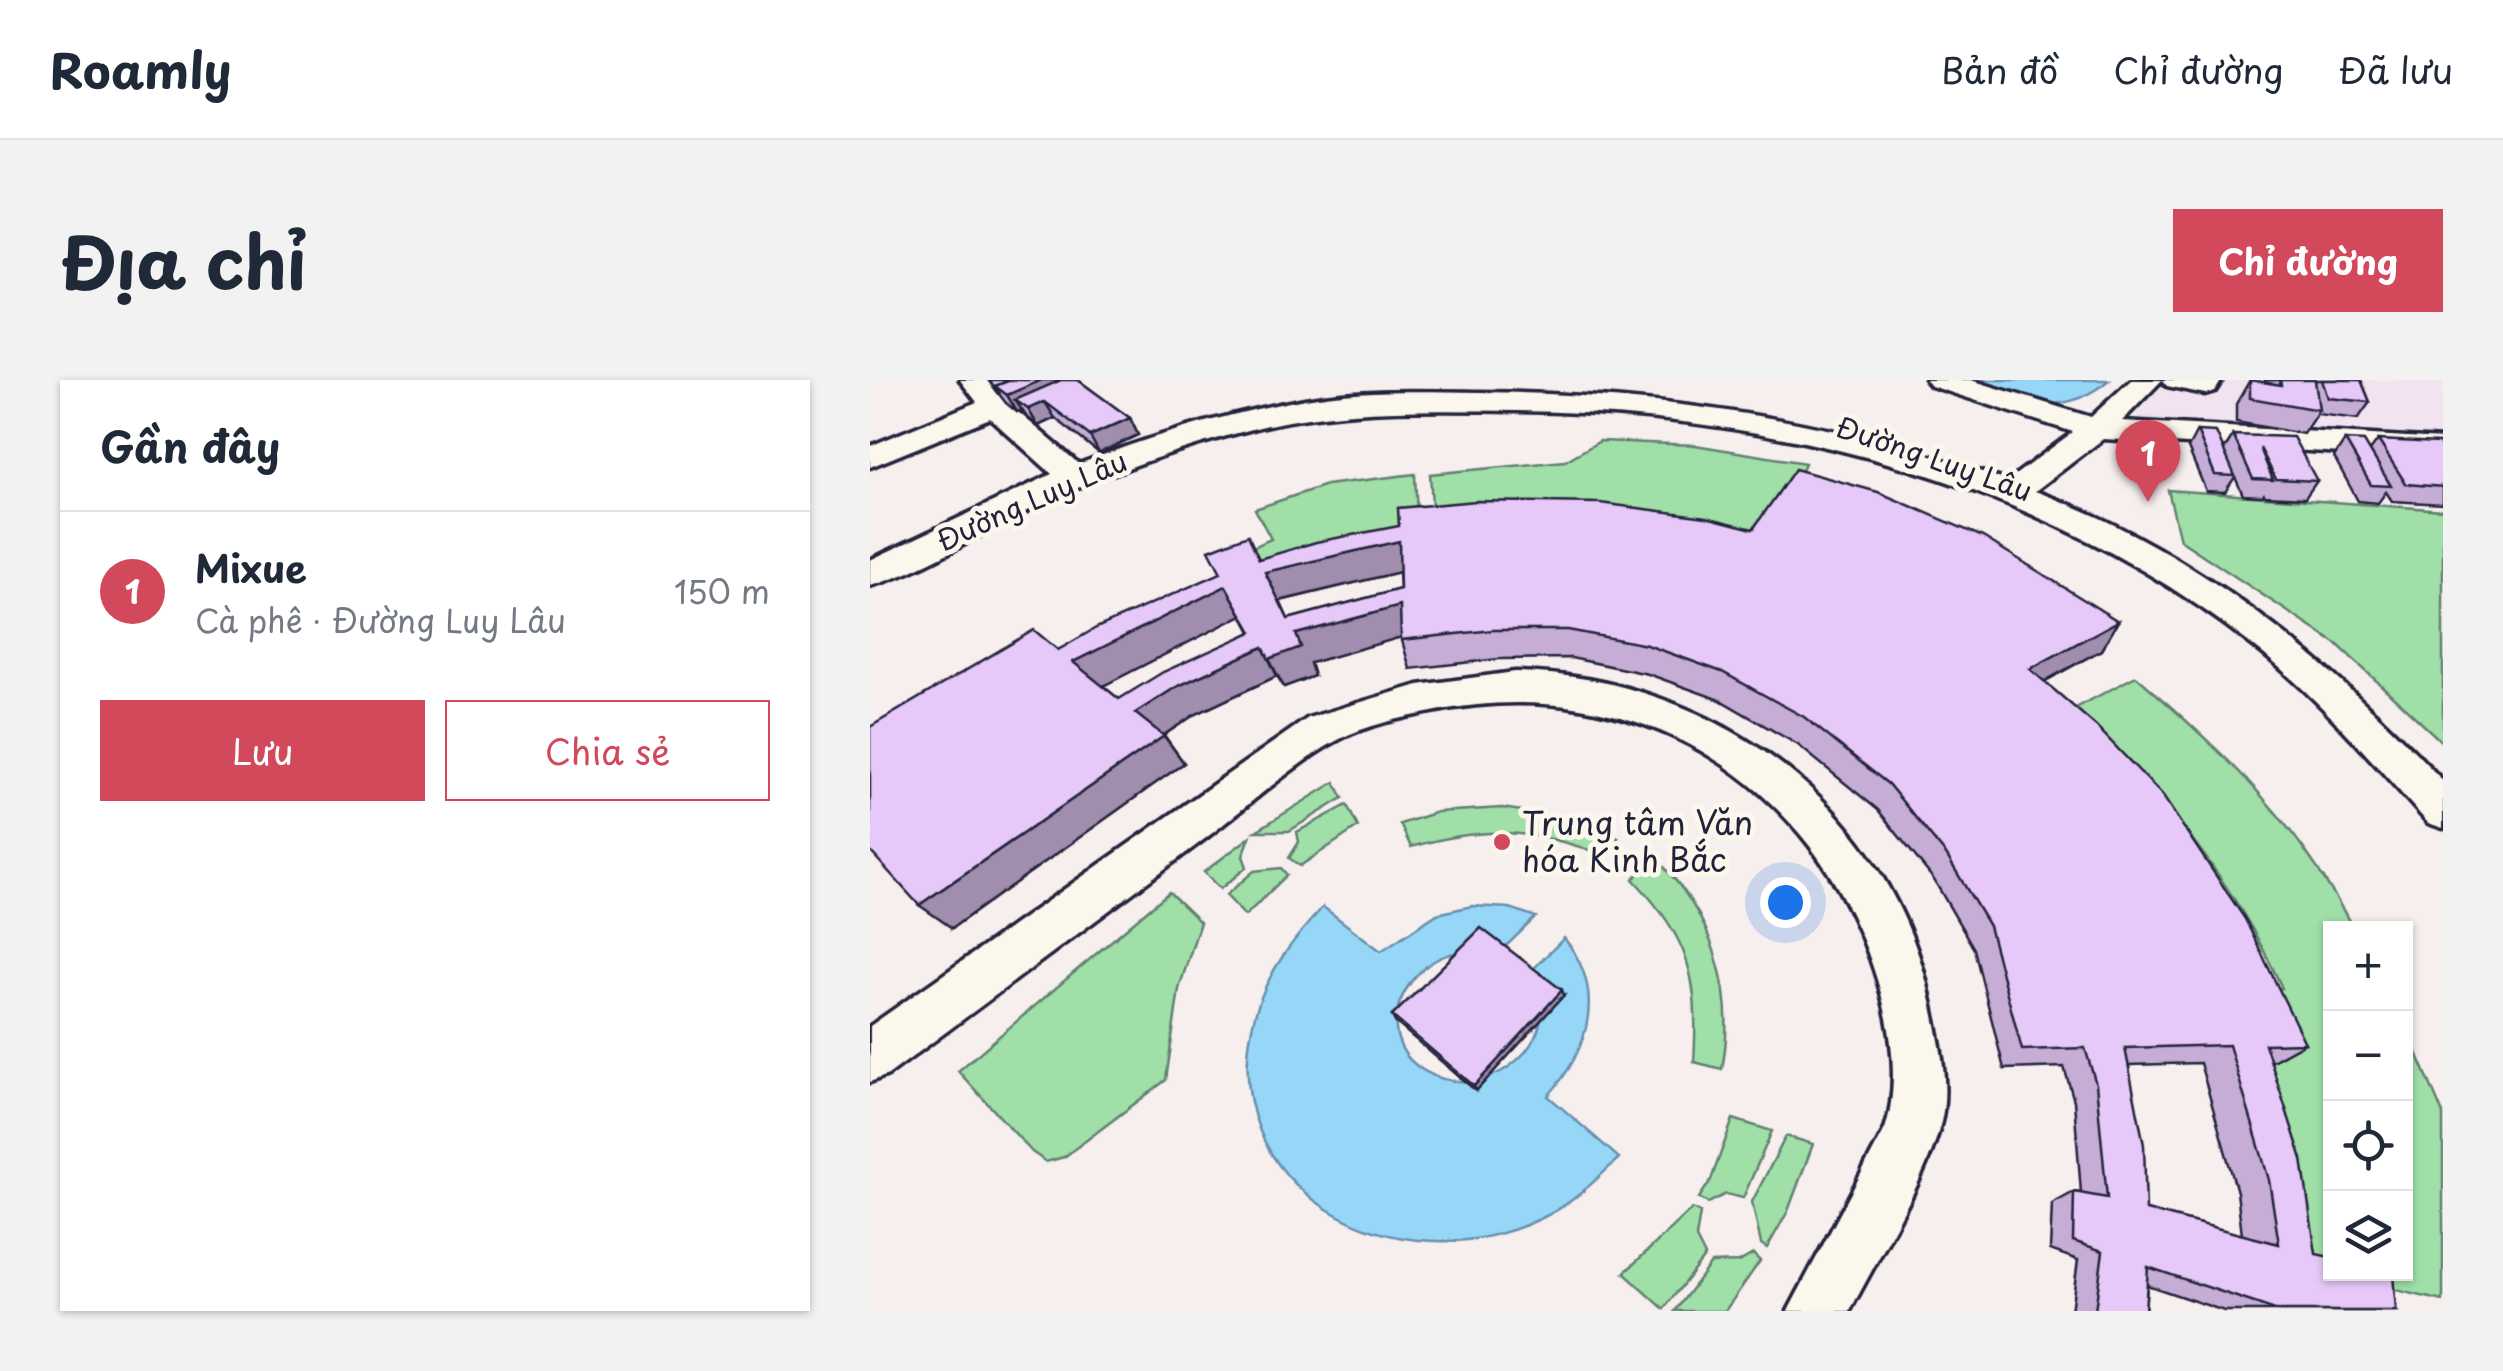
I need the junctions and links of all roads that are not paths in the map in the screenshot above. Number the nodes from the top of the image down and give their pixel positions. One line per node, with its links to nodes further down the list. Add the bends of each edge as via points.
1 (975, 380): 8 (street)
2 (1941, 380): 9 (street)
3 (2148, 380): 9 (street)
4 (2177, 380): 5 (street)
5 (2207, 380)
6 (1502, 381): 12 (street, Đường Luy Lâu, via 1310,407); 13 (street, Đường Luy Lâu, via 1659,390 1788,412 1924,450)
7 (1038, 406): 8 (street)
8 (1002, 412): 11 (street); 12 (street)
9 (2096, 429): 10 (street); 13 (street)
10 (2443, 449)
11 (870, 457)
12 (1074, 477): 14 (street, Đường Luy Lâu)
13 (2020, 487): 15 (street, Đường Luy Lâu, via 2167,565 2266,636 2335,694)
14 (875, 563)
15 (2443, 810)
16 (870, 1058): 17 (street, via 1323,729 1432,695 1484,688 1548,688 1638,704 1734,750 1791,793 1854,867 1901,970 1918,1074 1914,1122)
17 (1818, 1311)

